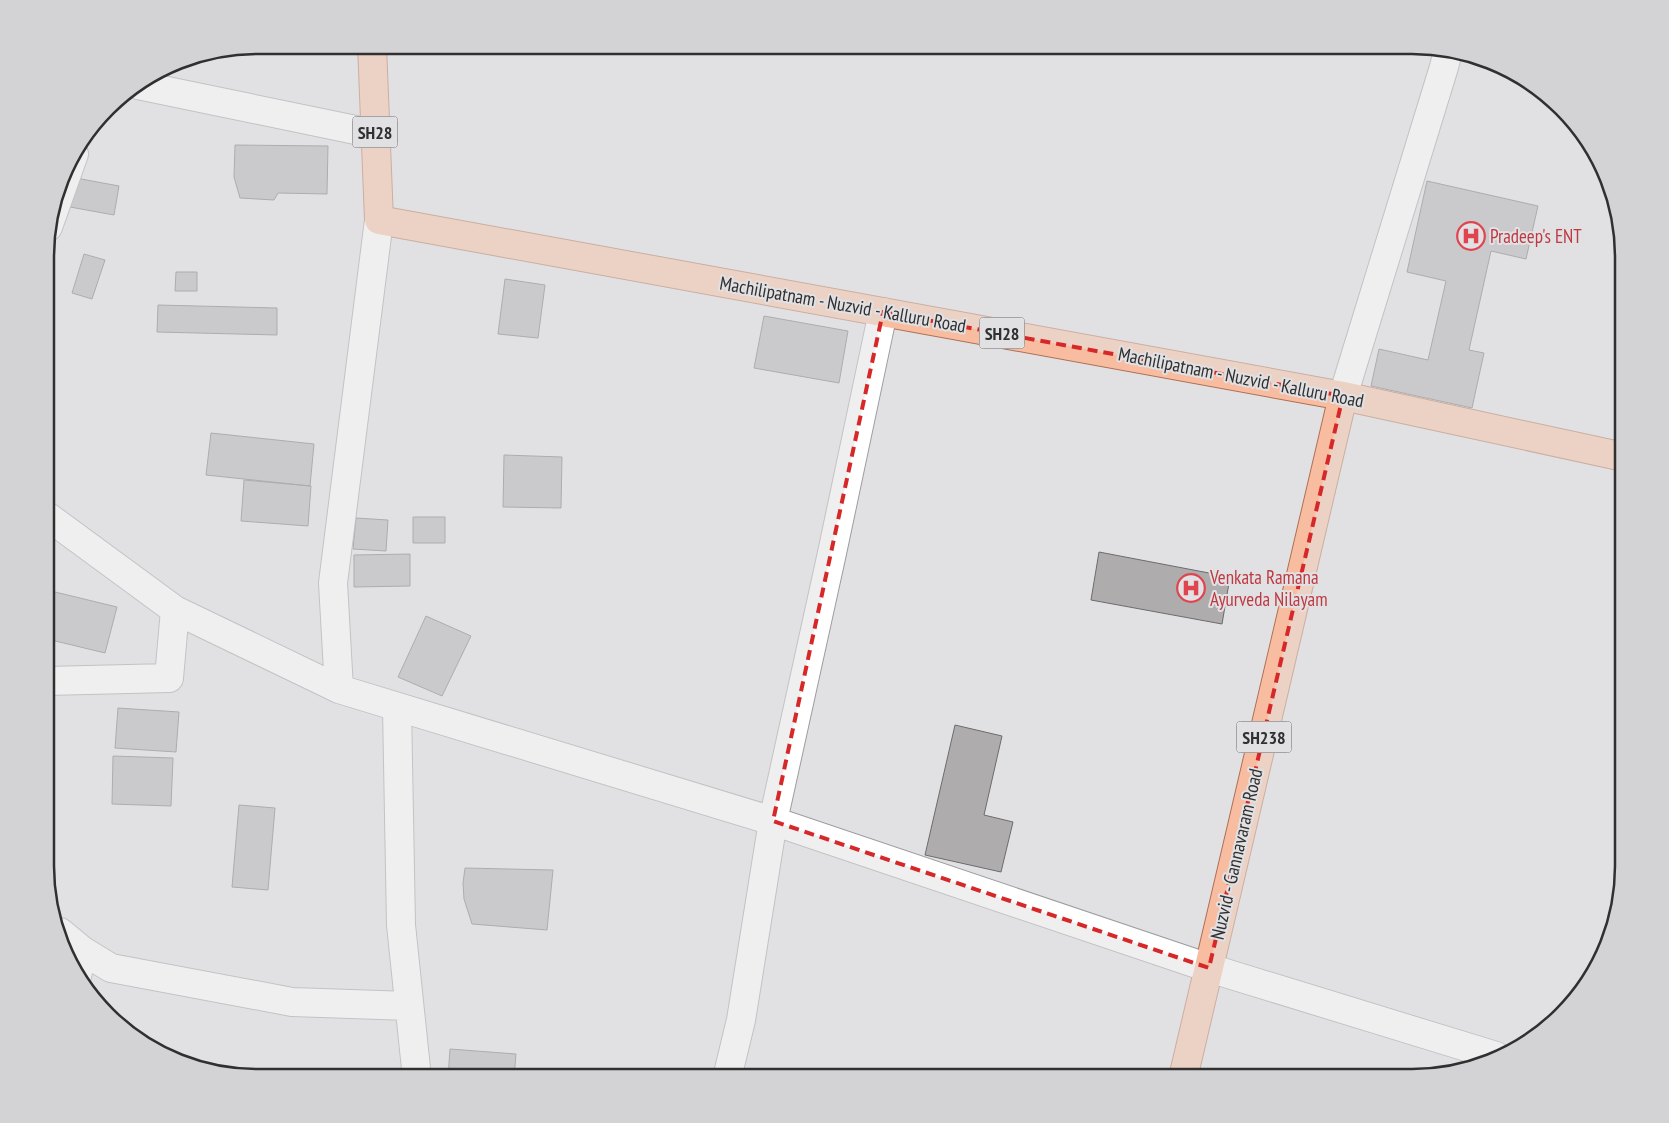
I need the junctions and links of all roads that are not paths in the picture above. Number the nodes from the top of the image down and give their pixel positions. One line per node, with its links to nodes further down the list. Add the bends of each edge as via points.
1 (372, 54): 4 (main road, SH28)
2 (1447, 57): 7 (street)
3 (147, 86): 4 (street)
4 (375, 134): 5 (main road, SH28)
5 (379, 220): 6 (main road, Machilipatnam - Nuzvid - Kalluru Road / SH28); 12 (street, via 333,583)
6 (883, 312): 7 (main road, Machilipatnam - Nuzvid - Kalluru Road / SH28); 14 (street)
7 (1343, 396): 8 (main road, Machilipatnam - Nuzvid - Kalluru Road / SH28); 16 (main road, Nuzvid - Gannavaram Road / SH238)
8 (1615, 456)
9 (54, 521): 10 (street)
10 (175, 610): 11 (street, via 169,678); 12 (street)
11 (54, 681)
12 (338, 688): 13 (street)
13 (397, 707): 14 (street); 17 (street, via 401,925)
14 (773, 822): 16 (street); 20 (street, via 741,1020)
15 (80, 963): 17 (street, via 292,1002)
16 (1210, 968): 18 (street); 21 (main road, Nuzvid - Gannavaram Road / SH238)
17 (409, 1006): 19 (street)
18 (1490, 1054)
19 (415, 1069)
20 (729, 1069)
21 (1186, 1069)

